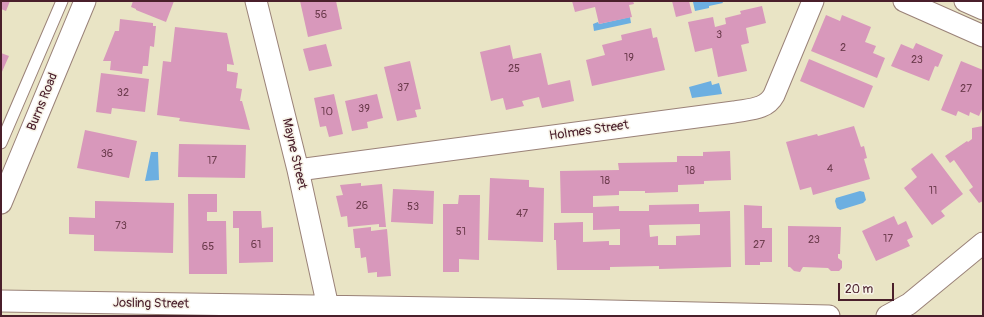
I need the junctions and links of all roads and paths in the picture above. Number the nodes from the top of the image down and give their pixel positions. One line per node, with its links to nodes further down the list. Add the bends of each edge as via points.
1 (62, 1): 9 (lane, Burns Road)
2 (85, 1): 11 (street, Burns Road)
3 (256, 1): 10 (street, Mayne Street)
4 (813, 1): 10 (street, Holmes Street, via 774,95 770,102 762,106 734,112)
5 (904, 1): 8 (street)
6 (965, 1): 7 (street)
7 (983, 9)
8 (983, 36)
9 (1, 143)
10 (298, 170): 14 (street, Mayne Street)
11 (1, 204)
12 (983, 244): 16 (street, via 909,304)
13 (1, 301): 14 (street, Josling Street)
14 (328, 307): 15 (street, Josling Street)
15 (829, 316)
16 (887, 316)

